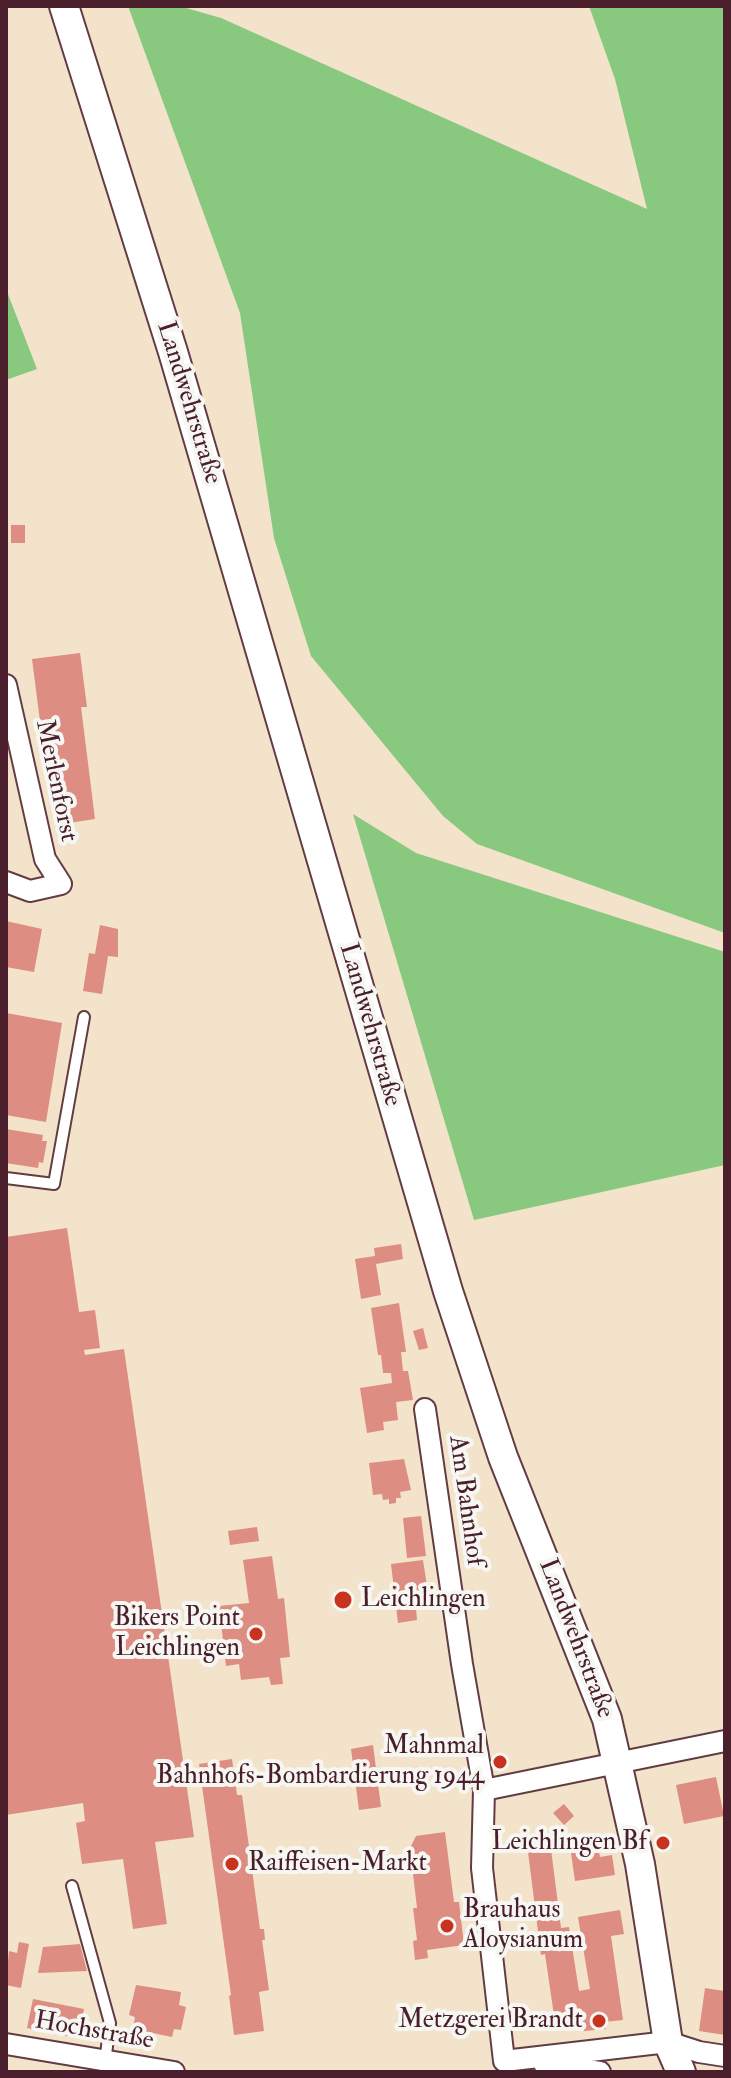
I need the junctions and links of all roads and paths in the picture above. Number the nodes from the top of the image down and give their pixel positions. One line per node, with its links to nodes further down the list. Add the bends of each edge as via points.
1 (64, 6): 8 (main road, Landwehrstraße, via 173,352 448,1291 503,1457 607,1719)
2 (6, 685): 3 (street, Merlenforst, via 45,859 61,884 30,891)
3 (6, 882)
4 (84, 1017): 5 (lane, via 54,1184)
5 (6, 1178)
6 (425, 1409): 9 (street, Am Bahnhof)
7 (725, 1741): 8 (street)
8 (617, 1764): 9 (street); 11 (main road, Landwehrstraße, via 640,1864)
9 (484, 1790): 14 (street, Am Bahnhof, via 482,1868 504,2061)
10 (72, 1886): 15 (lane, via 110,2023)
11 (668, 2042): 13 (street); 14 (street); 18 (main road, Landwehrstraße)
12 (6, 2044): 15 (street, Hochstraße)
13 (725, 2056)
14 (565, 2064): 17 (street)
15 (100, 2065): 16 (street, Hochstraße)
16 (174, 2072)
17 (600, 2072)
18 (681, 2072)

